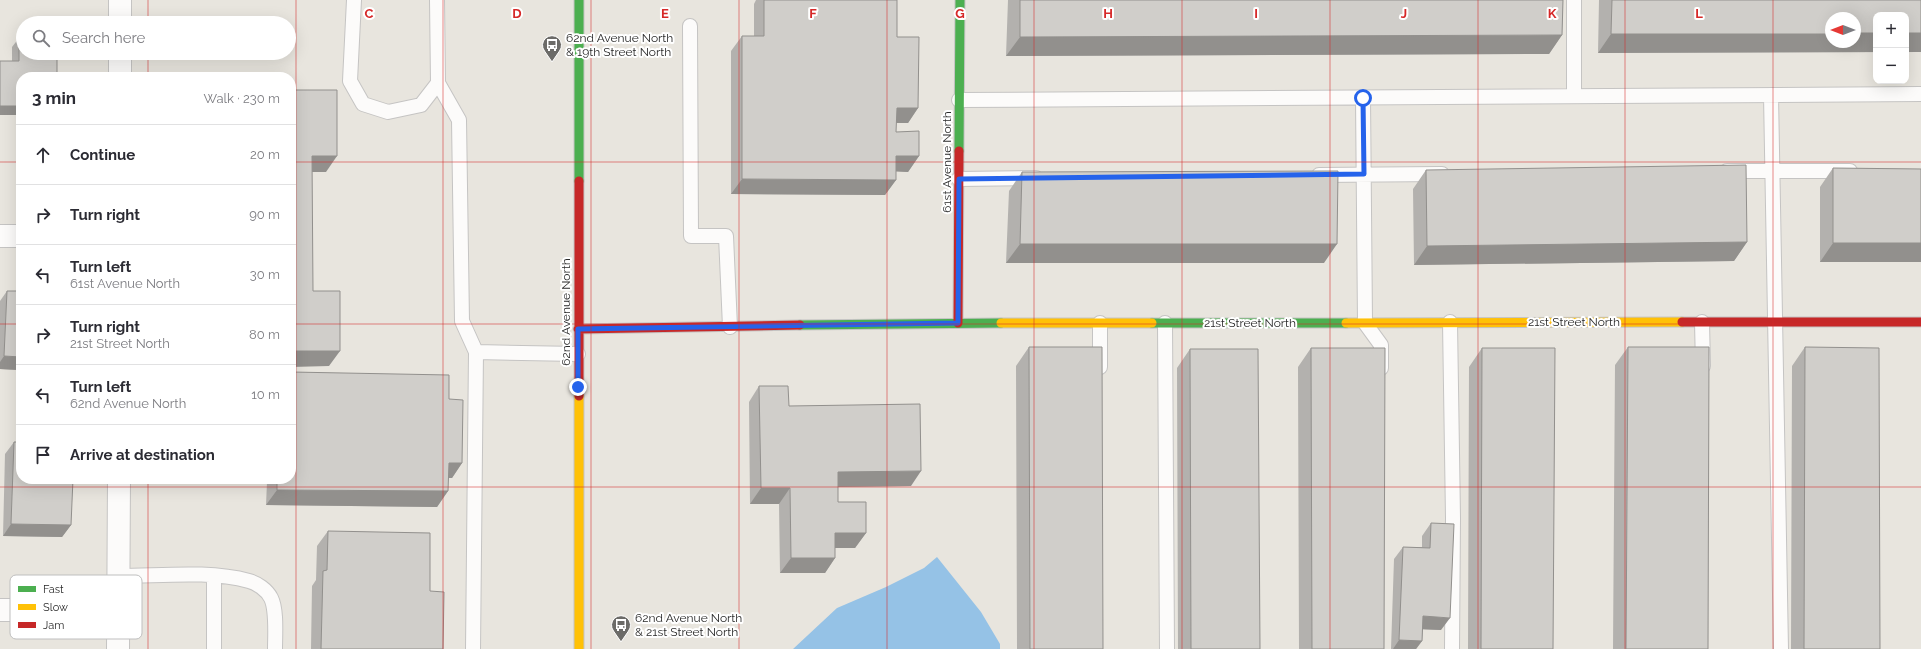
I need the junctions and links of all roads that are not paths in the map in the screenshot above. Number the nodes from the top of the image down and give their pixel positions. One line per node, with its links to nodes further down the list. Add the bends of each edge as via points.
1 (120, 0): 7 (street)
2 (354, 0): 11 (lane, via 350,81 363,104 388,112 421,105)
3 (437, 0): 11 (lane)
4 (579, 0): 36 (street, 62nd Avenue North)
5 (960, 0): 16 (street, 61st Avenue North)
6 (1574, 0): 14 (lane)
7 (120, 16)
8 (690, 26): 35 (lane, via 691,236 726,236)
9 (120, 60): 10 (street)
10 (120, 72)
11 (438, 83): 37 (lane, via 459,120 462,321)
12 (1921, 94): 13 (lane)
13 (1771, 95): 14 (lane); 19 (lane)
14 (1574, 96): 15 (lane)
15 (1363, 98): 16 (lane); 21 (lane)
16 (959, 100): 24 (street, 61st Avenue North)
17 (1866, 170): 19 (lane)
18 (1710, 171): 19 (lane)
19 (1773, 171): 29 (lane)
20 (1458, 173): 21 (lane)
21 (1364, 174): 22 (lane); 34 (lane)
22 (1308, 175)
23 (1046, 178): 24 (lane)
24 (959, 179): 31 (street, 61st Avenue North)
25 (0, 236): 26 (street)
26 (16, 236)
27 (1450, 322): 28 (street, 21st Street North); 34 (street, 21st Street North); 51 (lane)
28 (1702, 322): 29 (street, 21st Street North); 39 (lane)
29 (1776, 322): 30 (street, 21st Street North); 52 (lane)
30 (1921, 322)
31 (958, 323): 32 (street, 21st Street North); 35 (street, 21st Street North)
32 (1100, 323): 33 (street, 21st Street North); 40 (lane)
33 (1165, 323): 34 (street, 21st Street North); 50 (lane)
34 (1365, 323): 41 (lane, via 1382,345)
35 (730, 326): 36 (street, 21st Street North)
36 (578, 329): 38 (street, 62nd Avenue North)
37 (476, 352): 38 (lane); 48 (lane)
38 (578, 354): 49 (street, 62nd Avenue North)
39 (1703, 378)
40 (1100, 379)
41 (1381, 384)
42 (119, 484): 43 (street)
43 (119, 575)
44 (142, 576): 45 (lane)
45 (214, 576): 46 (lane); 47 (lane, via 251,582 266,590 271,598)
46 (214, 649)
47 (275, 649)
48 (473, 649)
49 (579, 649)
50 (1167, 649)
51 (1452, 649)
52 (1781, 649)

